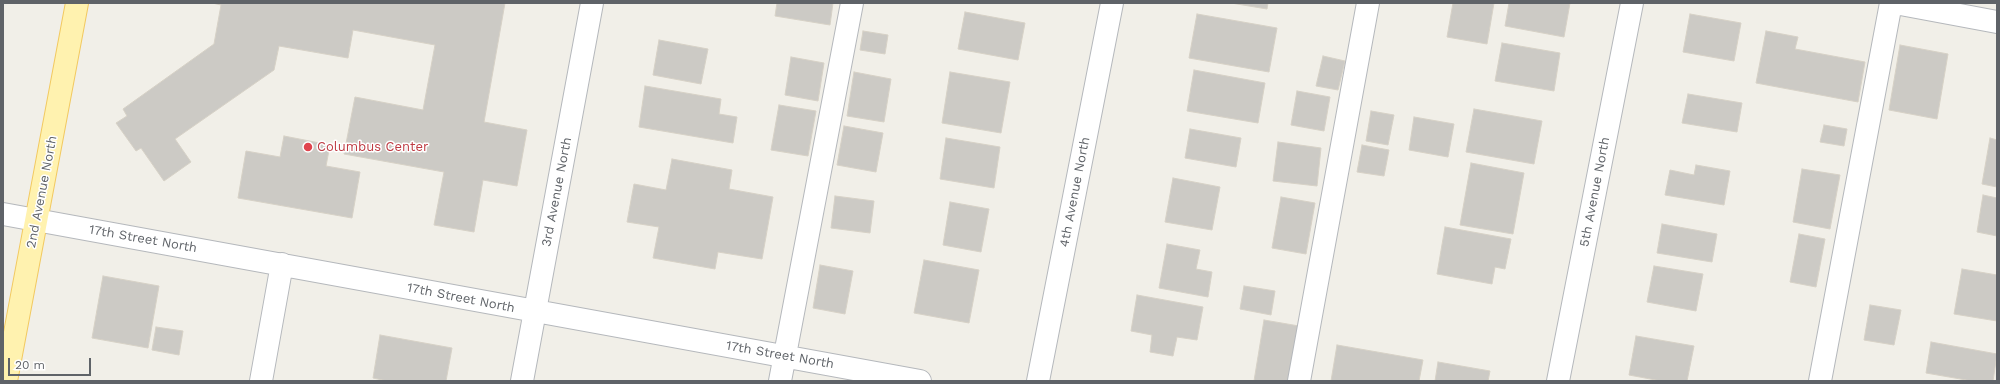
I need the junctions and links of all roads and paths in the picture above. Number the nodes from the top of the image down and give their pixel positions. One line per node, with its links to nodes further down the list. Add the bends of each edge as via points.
1 (77, 3): 11 (main road, 2nd Avenue North)
2 (592, 3): 13 (street, 3rd Avenue North)
3 (852, 3): 14 (street)
4 (1112, 3): 20 (street, 4th Avenue North)
5 (1368, 3): 21 (street)
6 (1632, 3): 22 (street, 5th Avenue North)
7 (1891, 3): 23 (street)
8 (1895, 3): 9 (street)
9 (1997, 22)
10 (3, 214): 11 (street, 17th Street North)
11 (37, 220): 12 (street, 17th Street North); 15 (main road, 2nd Avenue North)
12 (282, 264): 13 (street, 17th Street North); 16 (street)
13 (534, 312): 14 (street, 17th Street North); 17 (street, 3rd Avenue North)
14 (784, 356): 18 (street); 19 (street, 17th Street North)
15 (6, 381)
16 (261, 381)
17 (522, 381)
18 (780, 381)
19 (920, 381)
20 (1038, 381)
21 (1299, 381)
22 (1558, 381)
23 (1820, 381)

